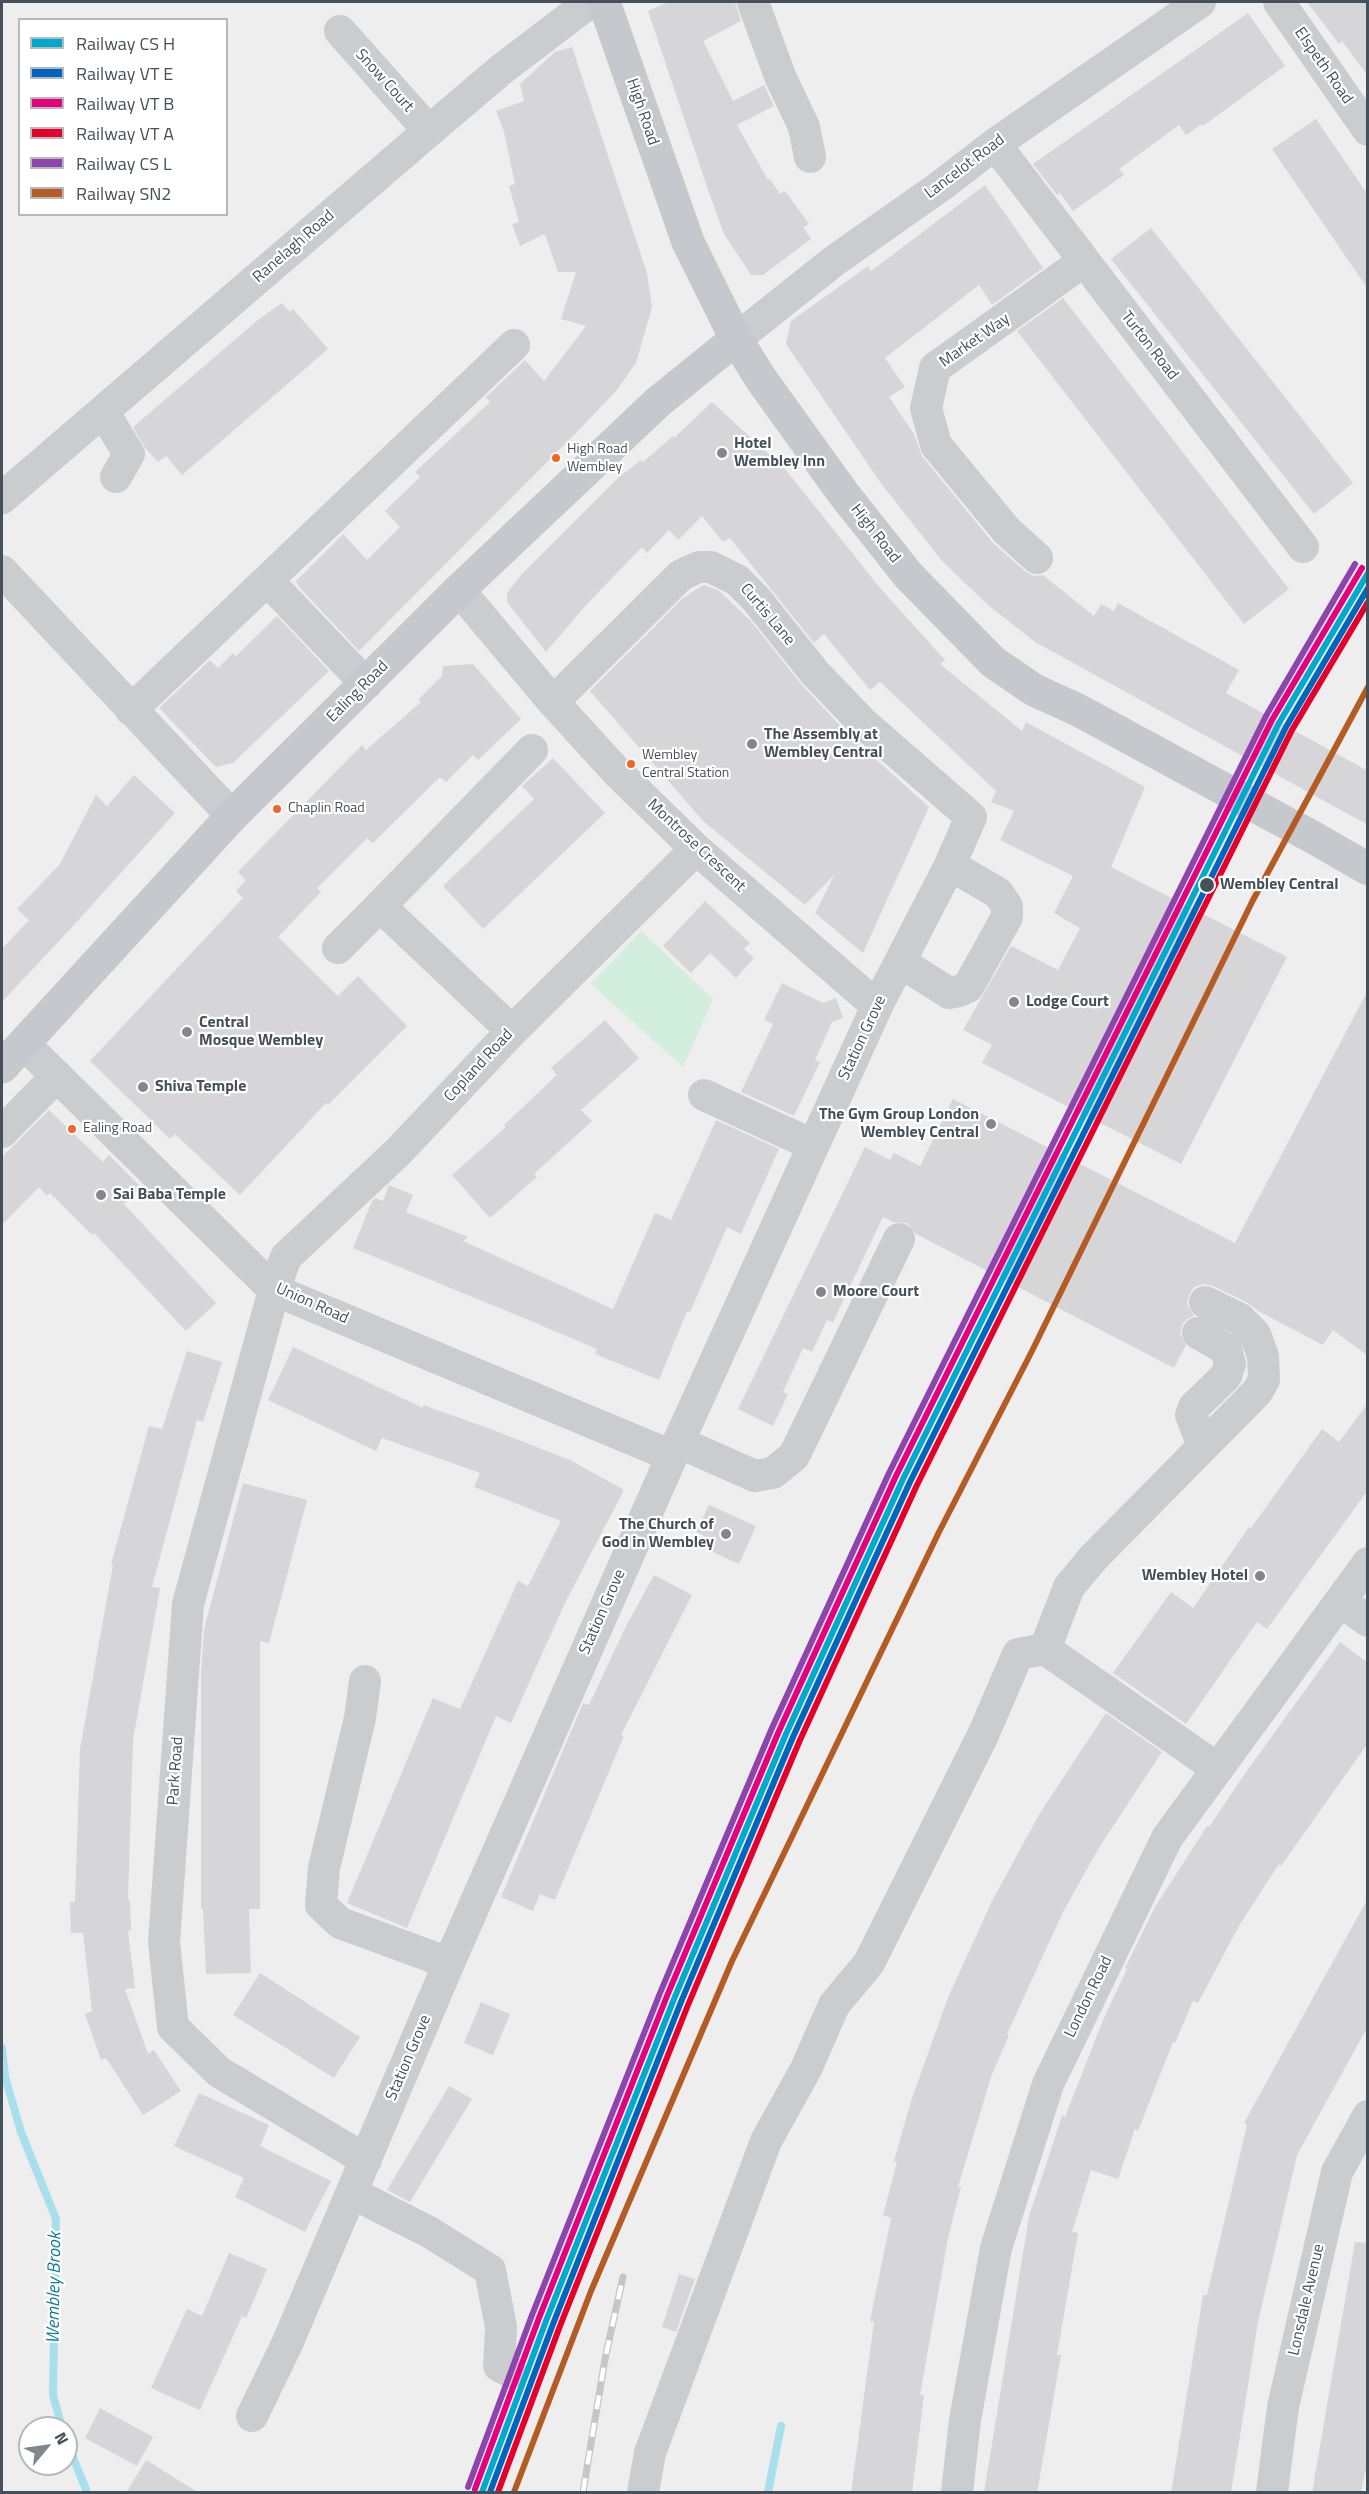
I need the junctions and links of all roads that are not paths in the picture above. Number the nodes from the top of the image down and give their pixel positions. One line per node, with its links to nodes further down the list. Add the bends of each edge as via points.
1 (753, 2): 9 (street, via 804,127)
2 (1200, 2): 8 (street, Lancelot Road)
3 (1279, 2): 6 (street, Elspeth Road)
4 (605, 3): 7 (street, Ranelagh Road, via 502,69); 11 (main road, High Road, via 688,242)
5 (340, 31): 7 (street, Snow Court)
6 (1368, 130)
7 (429, 131): 13 (street, Ranelagh Road)
8 (995, 144): 10 (street, Turton Road); 11 (street, Lancelot Road, via 834,261)
9 (810, 157)
10 (1084, 261): 16 (street, Turton Road); 17 (street, Market Way, via 935,368 926,408 936,445 1007,531)
11 (736, 339): 20 (main road, Ealing Road, via 658,402); 29 (main road, High Road, via 843,494 908,575 993,662 1034,690 1078,710 1158,763 1317,839)
12 (514, 345): 19 (street)
13 (102, 411): 14 (street, via 129,454); 15 (street, Ranelagh Road)
14 (116, 477)
15 (2, 498)
16 (1303, 547)
17 (1037, 558)
18 (2, 570): 23 (street)
19 (268, 581): 21 (street); 23 (street)
20 (459, 590): 21 (main road, Ealing Road); 22 (street, Montrose Crescent)
21 (366, 684): 25 (main road, Ealing Road)
22 (553, 702): 26 (street, Curtis Lane, via 681,575 699,567 711,567 737,580 756,598 815,673 863,723); 27 (street, Montrose Crescent)
23 (131, 710): 25 (street)
24 (532, 750): 30 (street)
25 (232, 816): 35 (main road, Ealing Road)
26 (971, 816): 28 (street, Station Grove)
27 (696, 849): 33 (street, Montrose Crescent); 34 (street, Copland Road)
28 (950, 865): 32 (street, Station Grove); 32 (street, via 998,892 1007,906 1007,916 968,987 959,992 950,993)
29 (1368, 869)
30 (380, 906): 31 (street); 34 (street)
31 (339, 948)
32 (900, 962): 33 (street, Station Grove)
33 (877, 1006): 39 (street, Station Grove)
34 (512, 1031): 41 (street, Copland Road, via 398,1152 286,1257)
35 (13, 1056): 36 (street, Union Road)
36 (57, 1076): 38 (street); 41 (street, Union Road)
37 (704, 1095): 39 (street)
38 (2, 1132)
39 (813, 1145): 45 (street, Station Grove)
40 (898, 1239): 45 (street, Union Road, via 794,1456 773,1473 755,1476)
41 (274, 1290): 45 (street, Union Road); 54 (street, Park Road, via 188,1604 164,1942 173,2027 219,2072)
42 (1205, 1302): 44 (street, via 1247,1325 1260,1345 1264,1380 1257,1392)
43 (1198, 1333): 44 (street, via 1226,1349 1230,1364 1226,1376 1194,1407 1191,1415)
44 (1203, 1446): 49 (street, via 1069,1587)
45 (675, 1449): 52 (street, Station Grove)
46 (1368, 1563): 47 (street, London Road)
47 (1340, 1601): 48 (street); 51 (street, London Road)
48 (1368, 1621)
49 (1045, 1648): 51 (street); 58 (street, via 1018,1654 983,1735 869,1963 834,2005 806,2069 766,2141 650,2453)
50 (365, 1681): 52 (street, via 360,1718 324,1868 321,1905 339,1923)
51 (1218, 1769): 59 (street, London Road, via 1167,1838 1048,2084 996,2248 965,2420)
52 (449, 1963): 54 (street, Station Grove)
53 (1368, 2116): 60 (street, Lonsdale Avenue, via 1337,2172 1283,2407)
54 (366, 2160): 55 (street, Station Grove)
55 (352, 2193): 56 (street, via 429,2232 490,2270 501,2327 499,2366); 57 (street, Station Grove)
56 (511, 2372)
57 (252, 2416)
58 (643, 2493)
59 (957, 2493)
60 (1272, 2493)

